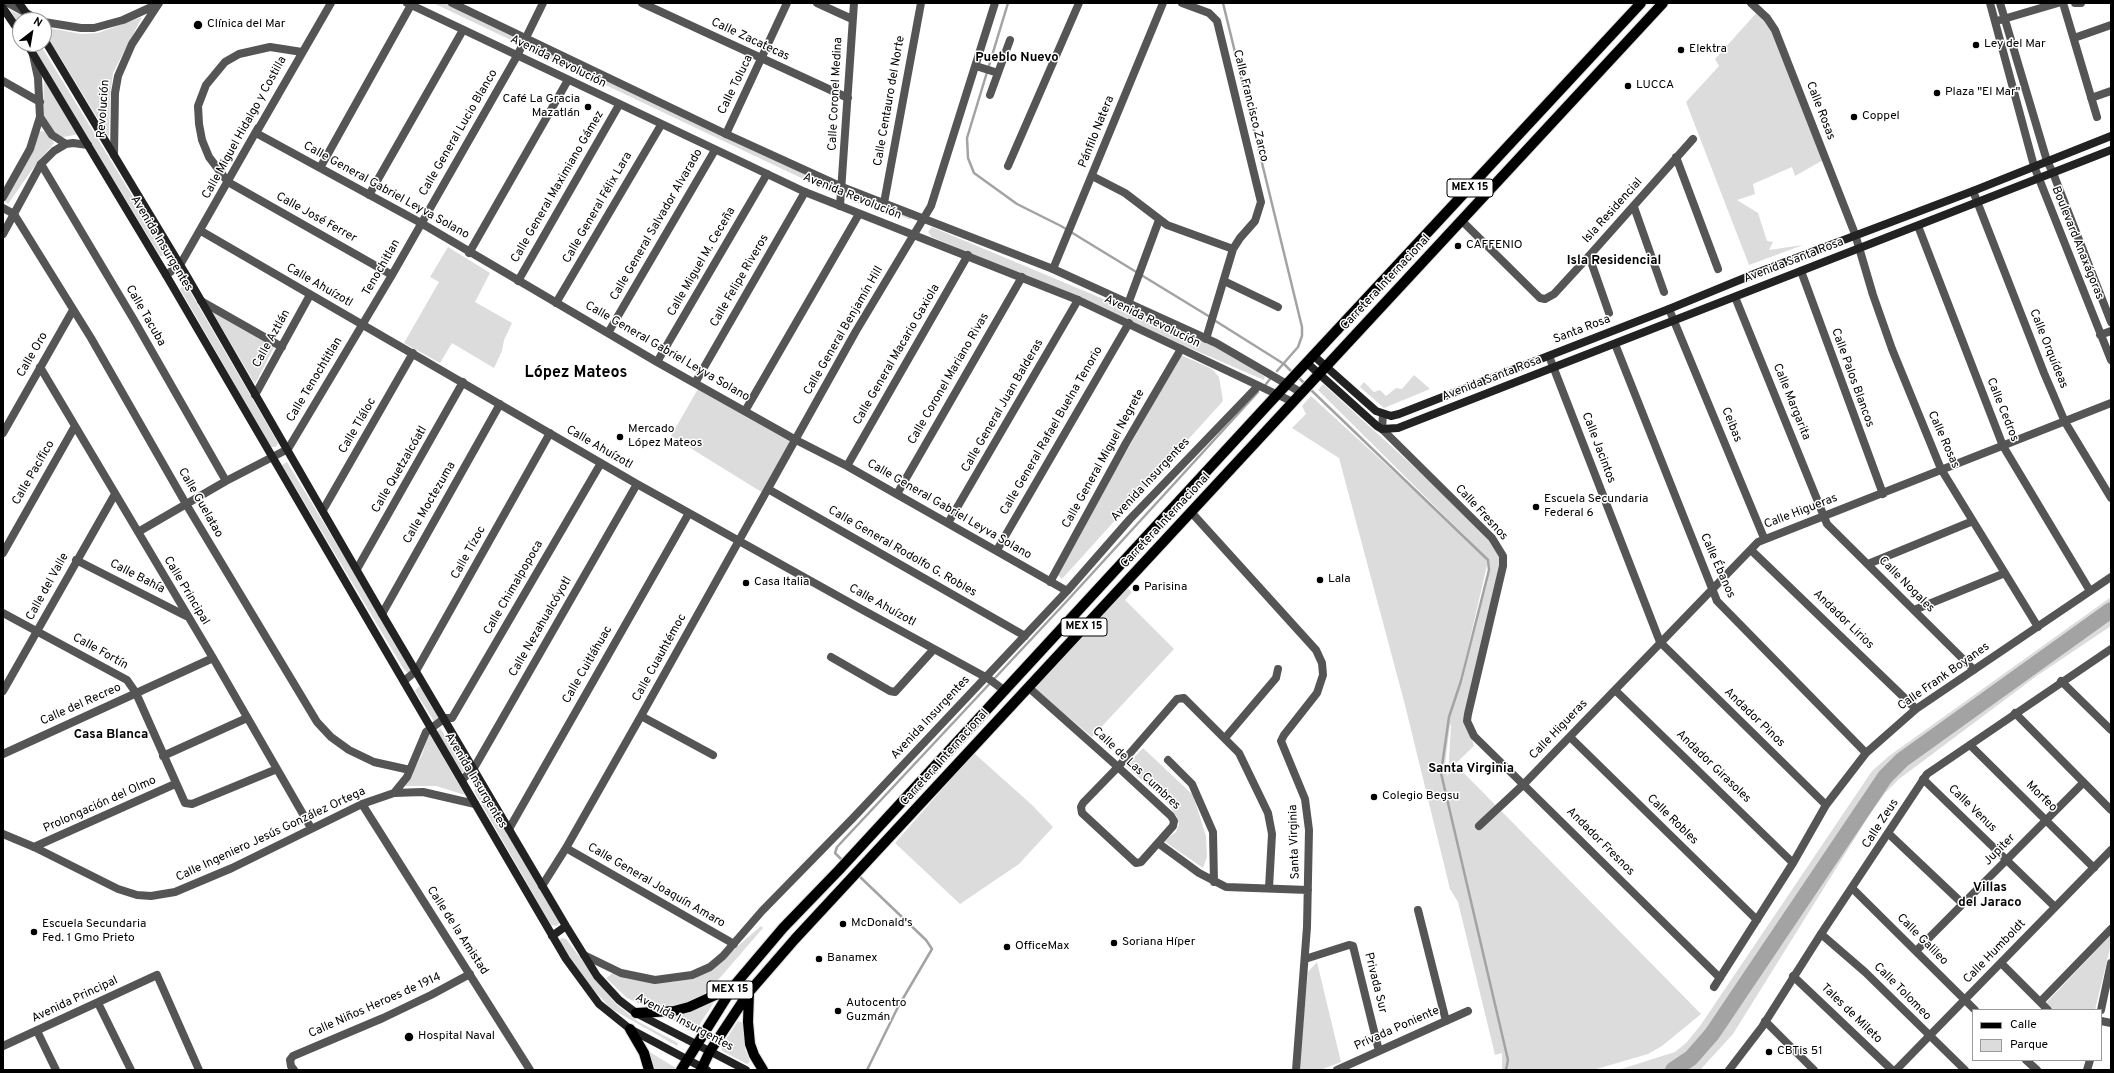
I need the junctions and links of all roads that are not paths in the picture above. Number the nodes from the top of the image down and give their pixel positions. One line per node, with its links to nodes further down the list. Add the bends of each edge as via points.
1 (8, 3): 27 (street)
2 (19, 3): 27 (main road)
3 (159, 3): 32 (street, via 123,20 94,28); 67 (street, Revolución, via 132,44 118,76 115,93)
4 (331, 3): 40 (street, Calle Miguel Hidalgo y Costilla); 58 (street)
5 (452, 3): 35 (street, Avenida Revolución)
6 (543, 3): 35 (street, Calle General Lucio Blanco)
7 (642, 3): 42 (street, Calle Zacatecas)
8 (787, 3): 42 (street, Calle Toluca)
9 (817, 3): 28 (street)
10 (854, 3): 28 (street, Calle Coronel Medina)
11 (921, 3): 85 (street, Calle Centauro del Norte)
12 (996, 3): 44 (street, Calle General Benjamín Hill)
13 (1078, 3): 72 (street)
14 (1163, 3): 77 (street, Pánfilo Natera)
15 (1182, 3): 101 (street, Calle Francisco Zarco, via 1214,16 1261,202 1255,221)
16 (1642, 3): 43 (main road, Carretera Internacional / MEX 15)
17 (1663, 3): 48 (main road, Carretera Internacional / MEX 15)
18 (1751, 3): 100 (street, Calle Rosas, via 1775,30)
19 (1990, 3): 31 (street)
20 (2000, 3): 29 (street)
21 (2058, 3): 29 (street)
22 (2063, 3): 36 (street)
23 (2075, 3): 24 (street)
24 (2081, 3)
25 (409, 4): 34 (street, Avenida Revolución); 74 (street)
26 (3, 8): 30 (main road)
27 (26, 12)
28 (852, 19): 51 (street, Calle Coronel Medina)
29 (2005, 19): 31 (street); 70 (street)
30 (12, 21)
31 (1996, 22): 73 (street)
32 (52, 23)
33 (2111, 25): 36 (street)
34 (463, 30): 41 (street, Avenida Revolución); 83 (street)
35 (526, 38): 41 (street, Calle General Lucio Blanco); 59 (street, Avenida Revolución)
36 (2074, 38): 52 (street)
37 (1010, 40): 45 (street)
38 (33, 52): 53 (street); 63 (main road, Avenida Insurgentes)
39 (51, 52): 67 (main road, Avenida Insurgentes)
40 (302, 52): 58 (street, Calle Miguel Hidalgo y Costilla); 79 (street, via 270,47 239,54 225,62 206,85 198,106 198,124 210,157)
41 (517, 56): 46 (street, Avenida Revolución); 95 (street, Calle General Lucio Blanco)
42 (762, 59): 51 (street, Calle Zacatecas); 59 (street, Calle Toluca)
43 (1586, 63): 48 (main road); 64 (main road, Carretera Internacional / MEX 15)
44 (976, 66): 45 (street); 92 (street, Calle General Benjamín Hill, via 934,199)
45 (998, 73): 50 (street)
46 (568, 80): 54 (street, Avenida Revolución); 103 (street)
47 (3, 82): 53 (street)
48 (1590, 83): 68 (main road, Carretera Internacional / MEX 15)
49 (2111, 91): 52 (street)
50 (990, 95)
51 (848, 98): 80 (street, Calle Coronel Medina)
52 (2091, 98): 56 (street)
53 (40, 102): 55 (street)
54 (619, 105): 57 (street, Avenida Revolución); 113 (street, Calle General Maximiano Gámez)
55 (40, 117): 62 (street, via 52,135); 84 (street, via 30,149)
56 (2097, 117)
57 (660, 125): 65 (street, Avenida Revolución); 120 (street, Calle General Félix Lara)
58 (256, 132): 74 (street, Calle General Gabriel Leyva Solano); 79 (street, Calle Miguel Hidalgo y Costilla)
59 (726, 134): 80 (street, Avenida Revolución)
60 (2111, 136): 70 (main road)
61 (1693, 139): 69 (street, Isla Residencial)
62 (66, 144): 63 (street); 71 (street, via 54,151)
63 (88, 145): 110 (main road, Avenida Insurgentes)
64 (1510, 145): 68 (main road); 139 (main road, Carretera Internacional / MEX 15)
65 (715, 150): 76 (street, Avenida Revolución); 131 (street, Calle General Salvador Alvarado)
66 (2111, 150): 75 (main road, Avenida Santa Rosa)
67 (114, 155): 106 (main road, Avenida Insurgentes)
68 (1522, 156): 94 (main road, Carretera Internacional / MEX 15)
69 (1676, 157): 89 (street, Isla Residencial); 108 (street)
70 (2046, 161): 73 (main road); 75 (street)
71 (41, 164): 90 (street); 169 (street, Calle Tacuba)
72 (1008, 166)
73 (2034, 166): 78 (street); 81 (main road)
74 (320, 168): 83 (street, Calle General Gabriel Leyva Solano)
75 (2053, 173): 78 (main road, Avenida Santa Rosa); 127 (street, Boulevard Anaxágoras)
76 (767, 174): 82 (street, Avenida Revolución); 141 (street, Calle Miguel M. Ceceña)
77 (1092, 176): 93 (street, via 1126,193); 107 (street, Pánfilo Natera)
78 (2038, 179): 86 (main road, Avenida Santa Rosa); 132 (street, Boulevard Anaxágoras)
79 (228, 182): 97 (street, Calle Miguel Hidalgo y Costilla); 111 (street, Calle José Ferrer)
80 (842, 187): 85 (street, Avenida Revolución); 87 (street)
81 (1973, 191): 86 (street); 100 (main road, Santa Rosa)
82 (805, 192): 87 (street, Avenida Revolución); 147 (street, Calle Felipe Riveros)
83 (369, 195): 95 (street, Calle General Gabriel Leyva Solano)
84 (3, 197)
85 (884, 203): 92 (street, Avenida Revolución)
86 (1977, 203): 96 (main road, Avenida Santa Rosa); 157 (street, Calle Orquídeas)
87 (840, 206): 91 (street, Avenida Revolución)
88 (3, 208): 90 (street, Calle Guelatao)
89 (1634, 208): 105 (street, Isla Residencial); 115 (street)
90 (14, 214): 98 (street); 124 (street, Calle Guelatao)
91 (859, 214): 99 (street, Avenida Revolución); 155 (street)
92 (924, 218): 99 (street, Calle General Benjamín Hill); 107 (street, Avenida Revolución)
93 (1159, 220): 101 (street, via 1176,229); 121 (street)
94 (1462, 221): 105 (street, Isla Residencial, via 1540,298 1545,299 1554,294); 144 (main road, Carretera Internacional / MEX 15)
95 (421, 223): 103 (street, Calle General Gabriel Leyva Solano); 111 (street, Tenochitlan)
96 (1918, 226): 102 (main road, Avenida Santa Rosa); 163 (street, Calle Cedros)
97 (201, 231): 106 (street, Calle Miguel Hidalgo y Costilla); 116 (street, Calle Ahuízotl)
98 (3, 234)
99 (913, 234): 104 (street, Avenida Revolución); 162 (street, Calle General Benjamín Hill)
100 (1856, 234): 102 (street, Avenida Santa Rosa); 123 (main road, Santa Rosa)
101 (1234, 249): 114 (street)
102 (1859, 249): 109 (main road, Avenida Santa Rosa); 168 (street, Calle Rosas, via 1892,349)
103 (470, 253): 113 (street, Calle General Gabriel Leyva Solano)
104 (968, 255): 112 (street, Avenida Revolución); 167 (street, Calle General Macario Gaxiola)
105 (1589, 256): 125 (street)
106 (180, 265): 110 (street); 119 (main road, Avenida Insurgentes)
107 (1053, 269): 121 (street, Avenida Revolución)
108 (1718, 269)
109 (1801, 271): 117 (main road, Avenida Santa Rosa); 174 (street, Calle Palos Blancos)
110 (166, 275): 165 (main road, Avenida Insurgentes)
111 (392, 275): 129 (street, Tenochitlan)
112 (1022, 277): 118 (street, Avenida Revolución); 173 (street, Calle Coronel Mariano Rivas)
113 (518, 281): 120 (street, Calle General Gabriel Leyva Solano)
114 (1224, 281): 122 (street); 133 (street)
115 (1664, 292)
116 (310, 295): 129 (street, Calle Ahuízotl); 135 (street, Calle Aztlán)
117 (1735, 296): 126 (main road, Avenida Santa Rosa); 180 (street, Calle Margarita)
118 (1078, 300): 128 (street, Avenida Revolución); 182 (street, Calle General Juan Balderas)
119 (201, 301): 135 (street); 151 (main road, Avenida Insurgentes)
120 (556, 303): 131 (street, Calle General Gabriel Leyva Solano)
121 (1128, 304): 133 (street, Avenida Revolución)
122 (1278, 307)
123 (1670, 309): 126 (street, Ceibas); 138 (main road, Santa Rosa)
124 (73, 310): 142 (street, Calle Oro); 176 (street, Calle Guelatao)
125 (1609, 313)
126 (1674, 321): 134 (main road, Avenida Santa Rosa); 184 (street, Ceibas)
127 (2111, 322)
128 (1129, 323): 136 (street, Avenida Revolución); 186 (street, Calle General Rafael Buelna Tenorio)
129 (362, 324): 137 (street, Calle Ahuízotl); 164 (street, Calle Tenochtitlan)
130 (2111, 331): 132 (street)
131 (608, 333): 141 (street, Calle General Gabriel Leyva Solano)
132 (2100, 335): 140 (street, Boulevard Anaxágoras)
133 (1206, 339): 145 (street, Avenida Revolución)
134 (1615, 344): 143 (main road, Avenida Santa Rosa); 195 (street, Calle Ébanos)
135 (282, 347): 151 (street, Calle Aztlán)
136 (1181, 349): 148 (street, Avenida Revolución); 194 (street, Calle General Miguel Negrete)
137 (413, 353): 146 (street, Calle Ahuízotl); 177 (street, Calle Tláloc)
138 (1549, 356): 143 (street, Calle Jacintos); 156 (main road, Santa Rosa, via 1399,414)
139 (1311, 359): 144 (main road); 145 (main road, Carretera Internacional / MEX 15)
140 (2111, 360)
141 (657, 362): 147 (street, Calle General Gabriel Leyva Solano)
142 (40, 367): 158 (street, Calle Principal); 160 (street, Calle Oro)
143 (1554, 367): 159 (main road, Avenida Santa Rosa, via 1398,428); 205 (street, Calle Jacintos)
144 (1322, 371): 149 (main road, Carretera Internacional / MEX 15); 156 (main road, via 1376,412); 159 (main road, via 1370,421)
145 (1293, 378): 149 (street, Avenida Revolución); 150 (main road, Carretera Internacional / MEX 15)
146 (463, 382): 154 (street, Calle Ahuízotl); 191 (street, Calle Quetzalcóatl)
147 (695, 383): 155 (street, Calle General Gabriel Leyva Solano)
148 (1258, 386): 150 (street, Avenida Revolución); 196 (street, Avenida Insurgentes, via 1130,519)
149 (1306, 388): 152 (main road, Carretera Internacional / MEX 15)
150 (1278, 395): 152 (street, Avenida Revolución); 218 (main road, Carretera Internacional / MEX 15)
151 (255, 396): 164 (main road, Avenida Insurgentes)
152 (1293, 402): 178 (main road, Carretera Internacional / MEX 15)
153 (2111, 403): 157 (street, Calle Higueras)
154 (500, 404): 161 (street, Calle Ahuízotl); 200 (street, Calle Moctezuma)
155 (745, 411): 162 (street, Calle General Gabriel Leyva Solano)
156 (1383, 414): 159 (street)
157 (2066, 422): 163 (street, Calle Higueras); 175 (street, Calle Orquídeas)
158 (75, 426): 172 (street, Calle Principal); 188 (street, Calle Pacífico)
159 (1382, 429): 227 (street, Calle Fresnos, via 1492,538 1503,556 1503,566)
160 (3, 433)
161 (550, 433): 166 (street, Calle Ahuízotl); 213 (street, Calle Tízoc)
162 (796, 440): 167 (street, Calle General Gabriel Leyva Solano); 171 (street, Calle Cuauhtémoc)
163 (2003, 446): 168 (street, Calle Higueras); 197 (street, Calle Cedros)
164 (288, 449): 165 (street); 177 (main road, Avenida Insurgentes)
165 (272, 458): 169 (street); 215 (main road, Avenida Insurgentes)
166 (600, 463): 170 (street, Calle Ahuízotl); 226 (street, Calle Chimalpopoca, via 452,718)
167 (847, 466): 173 (street, Calle General Gabriel Leyva Solano)
168 (1941, 469): 174 (street, Calle Higueras); 181 (street, Calle Rosas)
169 (226, 481): 176 (street)
170 (637, 484): 179 (street, Calle Ahuízotl); 239 (street, Calle Nezahualcóyotl)
171 (768, 489): 185 (street, Calle Cuauhtémoc); 204 (street, Calle General Rodolfo G. Robles)
172 (115, 494): 183 (street, Calle Principal); 189 (street, Calle del Valle)
173 (897, 494): 182 (street, Calle General Gabriel Leyva Solano)
174 (1883, 494): 180 (street, Calle Higueras)
175 (2111, 498)
176 (186, 504): 183 (street); 241 (street, Calle Guelatao, via 317,722 350,750 374,762)
177 (323, 510): 191 (main road, Avenida Insurgentes)
178 (1191, 512): 217 (main road, Carretera Internacional / MEX 15); 269 (street, Santa Virginia, via 1316,650 1322,663 1323,675 1317,693 1281,741 1305,799 1309,830)
179 (688, 513): 185 (street, Calle Ahuízotl); 255 (street, Calle Cuitláhuac)
180 (1822, 516): 184 (street, Calle Higueras); 190 (street, Calle Nogales)
181 (1973, 521): 190 (street); 192 (street, Calle Rosas)
182 (948, 523): 186 (street, Calle General Gabriel Leyva Solano)
183 (138, 532): 201 (street, Calle Principal)
184 (1764, 538): 187 (street, Calle Higueras)
185 (738, 540): 207 (street, Calle Ahuízotl); 224 (street, Calle Cuauhtémoc)
186 (996, 550): 194 (street, Calle General Gabriel Leyva Solano)
187 (1751, 550): 195 (street, Calle Higueras); 222 (street, Andador Lirios)
188 (3, 553)
189 (76, 560): 201 (street, Calle Bahía); 203 (street, Calle del Valle)
190 (1868, 564): 198 (street, Calle Nogales)
191 (357, 569): 200 (main road, Avenida Insurgentes)
192 (2005, 573): 198 (street); 202 (street, Calle Rosas)
193 (2111, 577): 197 (street, Calle Frank Boyanes)
194 (1050, 582): 196 (street, Calle General Gabriel Leyva Solano)
195 (1711, 588): 205 (street, Calle Higueras); 233 (street, Calle Ébanos, via 1729,614)
196 (1067, 591): 204 (street, Avenida Insurgentes)
197 (2090, 591): 202 (street, Calle Frank Boyanes)
198 (1914, 610): 212 (street, Calle Nogales)
199 (3, 613): 203 (street, Calle Fortín)
200 (382, 614): 213 (main road, Avenida Insurgentes)
201 (186, 616): 210 (street, Calle Principal)
202 (2038, 626): 212 (street, Calle Frank Boyanes)
203 (37, 631): 220 (street, Calle del Valle); 221 (street, Calle Fortín, via 120,674)
204 (1025, 636): 214 (street, Avenida Insurgentes)
205 (1660, 642): 206 (street, Calle Jacintos); 219 (street, Calle Higueras)
206 (1666, 648): 250 (street, Andador Pinos)
207 (934, 649): 209 (street, via 895,692); 214 (street, Calle Ahuízotl)
208 (2110, 651): 216 (street, Calle Zeus)
209 (831, 657)
210 (213, 658): 221 (street, Calle del Recreo); 225 (street, Calle Principal)
211 (1278, 669): 231 (street, via 1276,678)
212 (1974, 670): 222 (street, Calle Frank Boyanes)
213 (416, 671): 215 (street, Calle Tízoc); 226 (main road, Avenida Insurgentes)
214 (988, 678): 218 (street, Calle Ahuízotl); 280 (street, Avenida Insurgentes, via 762,911)
215 (404, 681): 228 (main road, Avenida Insurgentes)
216 (2061, 681): 223 (street, Calle Zeus); 229 (street)
217 (1028, 687): 238 (street, Calle de Las Cumbres); 279 (main road, Carretera Internacional / MEX 15)
218 (1001, 688): 275 (main road, Carretera Internacional / MEX 15, via 853,855)
219 (1614, 690): 230 (street, Calle Higueras); 263 (street, Andador Girasoles)
220 (3, 691)
221 (136, 693): 234 (street, Calle del Recreo); 235 (street, Calle Fortín)
222 (1916, 709): 233 (street, Calle Frank Boyanes)
223 (2015, 714): 232 (street, Calle Zeus); 244 (street)
224 (641, 716): 236 (street); 260 (street, Calle Cuauhtémoc)
225 (247, 718): 235 (street); 240 (street, Calle Principal)
226 (445, 718): 228 (street); 239 (main road, Avenida Insurgentes)
227 (1467, 721): 246 (street, Andador Fresnos, via 1474,736)
228 (430, 729): 241 (street, via 423,738); 242 (main road, Avenida Insurgentes)
229 (2111, 730)
230 (1570, 737): 246 (street, Calle Higueras); 273 (street, Calle Robles)
231 (1225, 738): 238 (street, via 1181,697); 267 (street, via 1246,764 1271,822)
232 (1970, 745): 243 (street, Calle Zeus); 252 (street, Morfeo)
233 (1866, 753): 250 (street, Calle Frank Boyanes)
234 (3, 754)
235 (163, 756): 245 (street, Calle Fortín)
236 (713, 756)
237 (1168, 760): 265 (street, via 1192,784 1213,832)
238 (1118, 767): 258 (street, Calle de Las Cumbres, via 1174,821 1173,826); 258 (street, via 1083,803 1082,813 1136,863 1141,862)
239 (474, 768): 242 (street, Calle Nezahualcóyotl); 255 (main road, Avenida Insurgentes)
240 (277, 769): 245 (street, Calle Fortín, via 192,804 185,803); 254 (street, Calle Principal)
241 (410, 770): 247 (street)
242 (462, 779): 249 (main road, Avenida Insurgentes)
243 (1923, 779): 257 (street, Calle Zeus); 262 (street, Calle Venus)
244 (2083, 783): 251 (street); 252 (street, Jupiter)
245 (175, 784): 259 (street, Prolongación del Olmo)
246 (1524, 784): 253 (street, Calle Higueras); 288 (street, Andador Fresnos)
247 (394, 793): 248 (street, Calle Ingeniero Jesús González Ortega); 249 (street, Calle Ingeniero Jesús González Ortega, via 423,792)
248 (362, 804): 254 (street, Calle Ingeniero Jesús González Ortega); 286 (street, Calle de la Amistad)
249 (475, 804): 278 (main road, Avenida Insurgentes)
250 (1826, 805): 263 (street, Calle Frank Boyanes)
251 (2111, 810)
252 (2047, 820): 262 (street, Jupiter); 264 (street, Morfeo)
253 (1479, 826)
254 (311, 828): 259 (street, Calle Ingeniero Jesús González Ortega, via 232,868 175,892 151,896 118,889)
255 (509, 829): 266 (main road, Avenida Insurgentes)
256 (3, 834): 259 (street, Calle Ingeniero Jesús González Ortega)
257 (1889, 834): 268 (street, Calle Zeus); 270 (street)
258 (1158, 843): 265 (street)
259 (34, 847)
260 (566, 848): 266 (street, Calle Cuauhtémoc); 280 (street, Calle General Joaquín Amaro)
261 (2111, 850): 264 (street, Calle Humboldt)
262 (2007, 860): 270 (street, Jupiter); 271 (street, Calle Venus)
263 (1793, 863): 273 (street, Calle Frank Boyanes)
264 (2094, 868): 271 (street, Calle Humboldt)
265 (1214, 882): 267 (street, via 1226,887)
266 (542, 886): 274 (main road, Avenida Insurgentes)
267 (1269, 888): 269 (street)
268 (1852, 888): 277 (street, Calle Zeus); 281 (street, Calle Galileo)
269 (1308, 890): 283 (street, Santa Virginia)
270 (1963, 904): 281 (street, Jupiter)
271 (2055, 907): 284 (street, Calle Humboldt)
272 (1418, 910): 300 (street)
273 (1757, 920): 288 (street, Calle Frank Boyanes)
274 (566, 926): 278 (main road); 282 (main road, Avenida Insurgentes)
275 (783, 928): 279 (main road); 289 (main road, Carretera Internacional / MEX 15)
276 (2111, 929): 293 (street)
277 (1821, 934): 287 (street, Calle Zeus); 304 (street, Calle Tolomeo, via 1865,972)
278 (552, 936): 302 (main road, Avenida Insurgentes, via 599,1004)
279 (794, 939): 291 (main road, Carretera Internacional / MEX 15)
280 (734, 944): 282 (street, Avenida Insurgentes, via 710,966 692,975 675,979 655,980 621,973)
281 (1916, 952): 292 (street, Calle Galileo)
282 (584, 955): 299 (main road, Avenida Insurgentes, via 618,1000)
283 (1305, 959): 308 (street, Privada Sur, via 1349,945 1353,946); 321 (street, Santa Virginia)
284 (2000, 963): 292 (street, Calle Humboldt); 293 (street)
285 (2111, 966): 297 (street)
286 (470, 974): 315 (street, Calle Niños Heroes de 1914, via 397,1011 293,1056 290,1066); 316 (street, Calle de la Amistad)
287 (1793, 976): 301 (street, Calle Zeus); 325 (street, Tales de Mileto)
288 (1720, 978): 290 (street, Calle Frank Boyanes)
289 (733, 987): 299 (main road, via 689,1007); 305 (main road, Carretera Internacional / MEX 15)
290 (1714, 987)
291 (749, 992): 307 (main road, Carretera Internacional / MEX 15); 320 (main road, via 750,1044)
292 (1964, 1000): 295 (street, Calle Galileo); 304 (street, Calle Humboldt)
293 (2040, 1002): 296 (street)
294 (98, 1003): 303 (street, Avenida Principal); 313 (street); 314 (street, Avenida Principal, via 157,975)
295 (1974, 1009)
296 (2047, 1009)
297 (2101, 1009)
298 (1468, 1011): 300 (street, Privada Poniente)
299 (636, 1012): 305 (main road, Avenida Insurgentes)
300 (1446, 1021): 308 (street, Privada Poniente)
301 (1765, 1021): 323 (street, Calle Zeus); 324 (street)
302 (630, 1029): 309 (main road, Avenida Insurgentes); 317 (main road, via 644,1053)
303 (37, 1031): 306 (street, Avenida Principal); 312 (street)
304 (1930, 1036): 326 (street, Calle Humboldt); 327 (street, Calle Tolomeo)
305 (696, 1044): 307 (main road, Avenida Insurgentes); 309 (main road, Carretera Internacional / MEX 15)
306 (3, 1046)
307 (710, 1051): 311 (main road, Carretera Internacional / MEX 15); 319 (main road, Avenida Insurgentes)
308 (1379, 1051): 322 (street, Privada Poniente)
309 (687, 1059): 311 (main road, Avenida Insurgentes); 318 (main road, MEX 15)
310 (2027, 1061): 328 (street)
311 (703, 1069)
312 (56, 1070)
313 (131, 1070)
314 (199, 1070)
315 (294, 1070)
316 (530, 1070)
317 (649, 1070)
318 (681, 1070)
319 (746, 1070)
320 (763, 1070)
321 (1296, 1070)
322 (1337, 1070)
323 (1729, 1070)
324 (1814, 1070)
325 (1892, 1070)
326 (1896, 1070)
327 (1965, 1070)
328 (2037, 1070)

